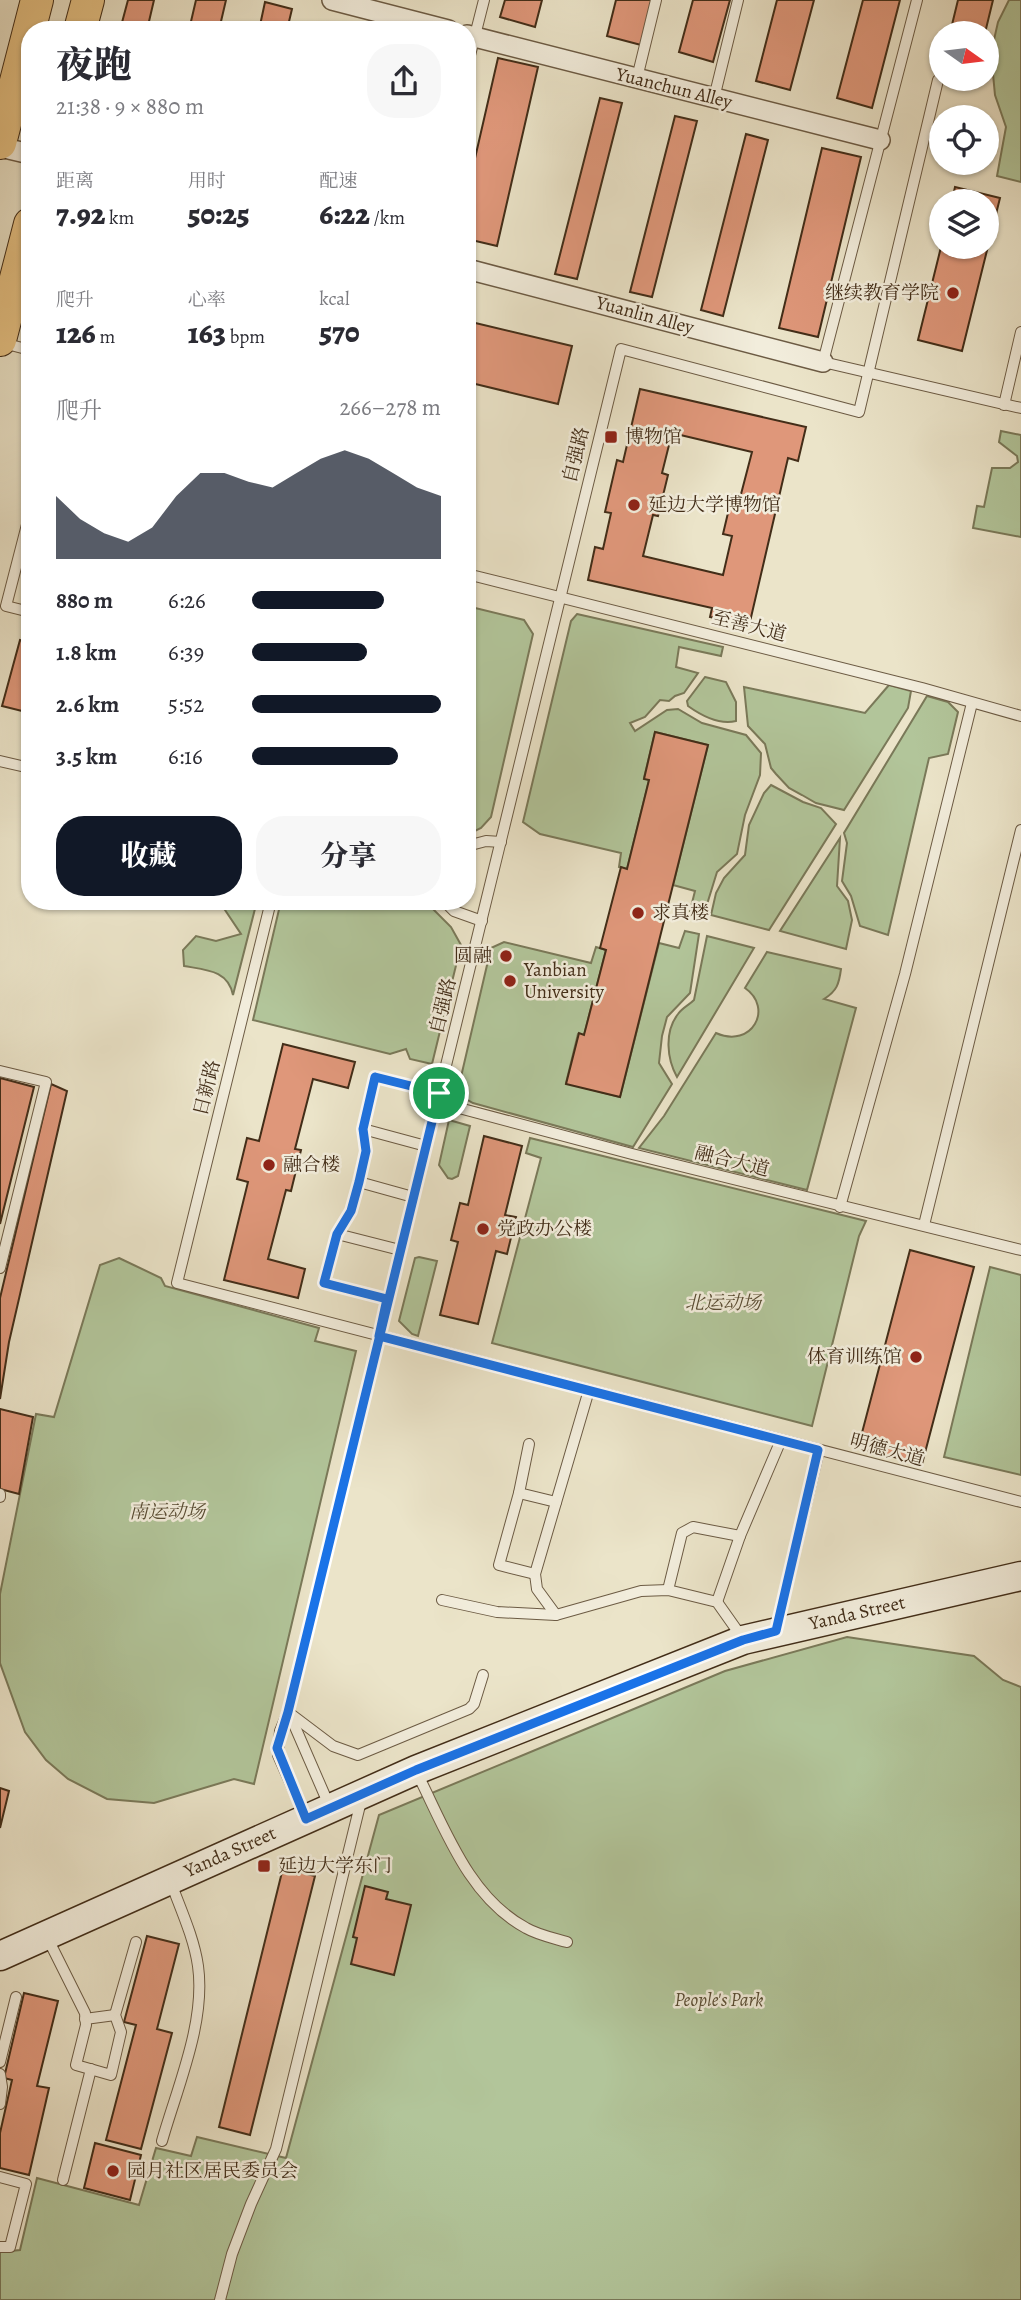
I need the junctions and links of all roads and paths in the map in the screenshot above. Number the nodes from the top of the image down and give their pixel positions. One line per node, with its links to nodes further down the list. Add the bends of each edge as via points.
1 (37, 0): 8 (main road)
2 (88, 0): 9 (main road)
3 (332, 0): 10 (street)
4 (484, 0): 11 (lane)
5 (656, 0): 14 (lane)
6 (738, 0): 16 (lane)
7 (917, 0): 17 (lane)
8 (32, 21)
9 (82, 21)
10 (413, 21)
11 (476, 22)
12 (476, 37): 14 (street, Yuanchun Alley)
13 (21, 63): 18 (main road)
14 (637, 78): 16 (street, Yuanchun Alley)
15 (935, 91): 26 (lane)
16 (714, 98): 17 (street, Yuanchun Alley)
17 (880, 141): 25 (lane)
18 (0, 145): 19 (street)
19 (21, 151)
20 (21, 259): 23 (main road)
21 (476, 271): 25 (street, Yuanlin Alley)
22 (1021, 331): 27 (lane)
23 (0, 341): 24 (lane)
24 (21, 347)
25 (823, 362): 26 (lane)
26 (868, 373): 27 (lane); 31 (lane, 自强路, via 859,412 621,349)
27 (1004, 405): 28 (lane)
28 (1021, 408)
29 (21, 548): 32 (lane, via 6,606)
30 (476, 577): 31 (lane, 至善大道)
31 (559, 596): 33 (lane, 至善大道); 38 (lane, 自强路)
32 (21, 610)
33 (972, 703): 34 (lane, 至善大道); 49 (lane, via 905,974)
34 (1021, 716)
35 (0, 761): 36 (lane)
36 (21, 766)
37 (1021, 831): 50 (lane)
38 (501, 842): 39 (lane); 42 (lane, 自强路)
39 (476, 844)
40 (269, 910): 55 (lane, 日新路)
41 (453, 910): 42 (lane)
42 (482, 921): 44 (lane, 自强路)
43 (0, 1071): 54 (lane, via 46,1082)
44 (439, 1093): 45 (lane, 融合大道, via 375,1077); 46 (lane, 自强路); 49 (lane, 融合大道, via 459,1108)
45 (363, 1129): 46 (lane); 47 (lane, via 366,1151)
46 (426, 1146): 48 (lane, 自强路)
47 (359, 1182): 48 (lane); 51 (lane, via 351,1211)
48 (413, 1197): 52 (lane, 自强路)
49 (840, 1206): 50 (lane, 融合大道)
50 (924, 1225): 53 (lane, 融合大道)
51 (337, 1234): 52 (lane); 56 (lane, via 324,1283)
52 (400, 1250): 56 (lane, 自强路)
53 (1021, 1250)
54 (0, 1268)
55 (177, 1283): 57 (lane, 明德大道)
56 (387, 1299): 57 (lane, 自强路)
57 (379, 1336): 58 (lane, 明德大道); 75 (lane, 自强路)
58 (589, 1390): 59 (lane, 明德大道); 63 (lane)
59 (781, 1440): 61 (lane, 明德大道); 65 (lane)
60 (529, 1444): 62 (lane)
61 (818, 1450): 64 (lane, 明德大道); 72 (lane)
62 (519, 1493): 63 (lane); 66 (lane, via 499,1565)
63 (556, 1502): 66 (lane)
64 (1021, 1503)
65 (740, 1536): 68 (lane, via 687,1528 682,1532); 70 (lane)
66 (535, 1574): 71 (lane, via 537,1589)
67 (1021, 1576): 72 (main road, Yanda Street)
68 (668, 1590): 70 (lane); 71 (lane, via 641,1591)
69 (442, 1600): 71 (lane, via 497,1612)
70 (717, 1602): 73 (lane)
71 (556, 1615)
72 (776, 1631): 73 (main road, Yanda Street)
73 (743, 1640): 76 (main road, Yanda Street)
74 (483, 1675): 75 (lane, via 469,1709 358,1755 333,1746)
75 (288, 1712): 78 (lane); 78 (lane, 自强路, via 278,1755)
76 (416, 1770): 77 (main road, Yanda Street); 82 (lane, via 468,1873 488,1897 528,1930)
77 (362, 1794): 78 (main road, Yanda Street); 95 (lane, via 276,2149 242,2229)
78 (318, 1813): 79 (main road, Yanda Street)
79 (170, 1880): 80 (main road, Yanda Street); 91 (lane, via 198,1967 200,2002)
80 (46, 1935): 83 (main road, Yanda Street); 86 (lane)
81 (136, 1942): 85 (lane)
82 (567, 1942)
83 (0, 1956)
84 (16, 1997): 87 (lane)
85 (116, 2015): 86 (lane); 88 (lane, via 121,2032 111,2075)
86 (85, 2019): 88 (lane, via 76,2065)
87 (0, 2059)
88 (91, 2069): 93 (lane)
89 (0, 2074): 90 (lane)
90 (0, 2104)
91 (162, 2141)
92 (0, 2177): 94 (lane, via 26,2184 10,2247)
93 (63, 2180)
94 (0, 2247)
95 (220, 2300)

